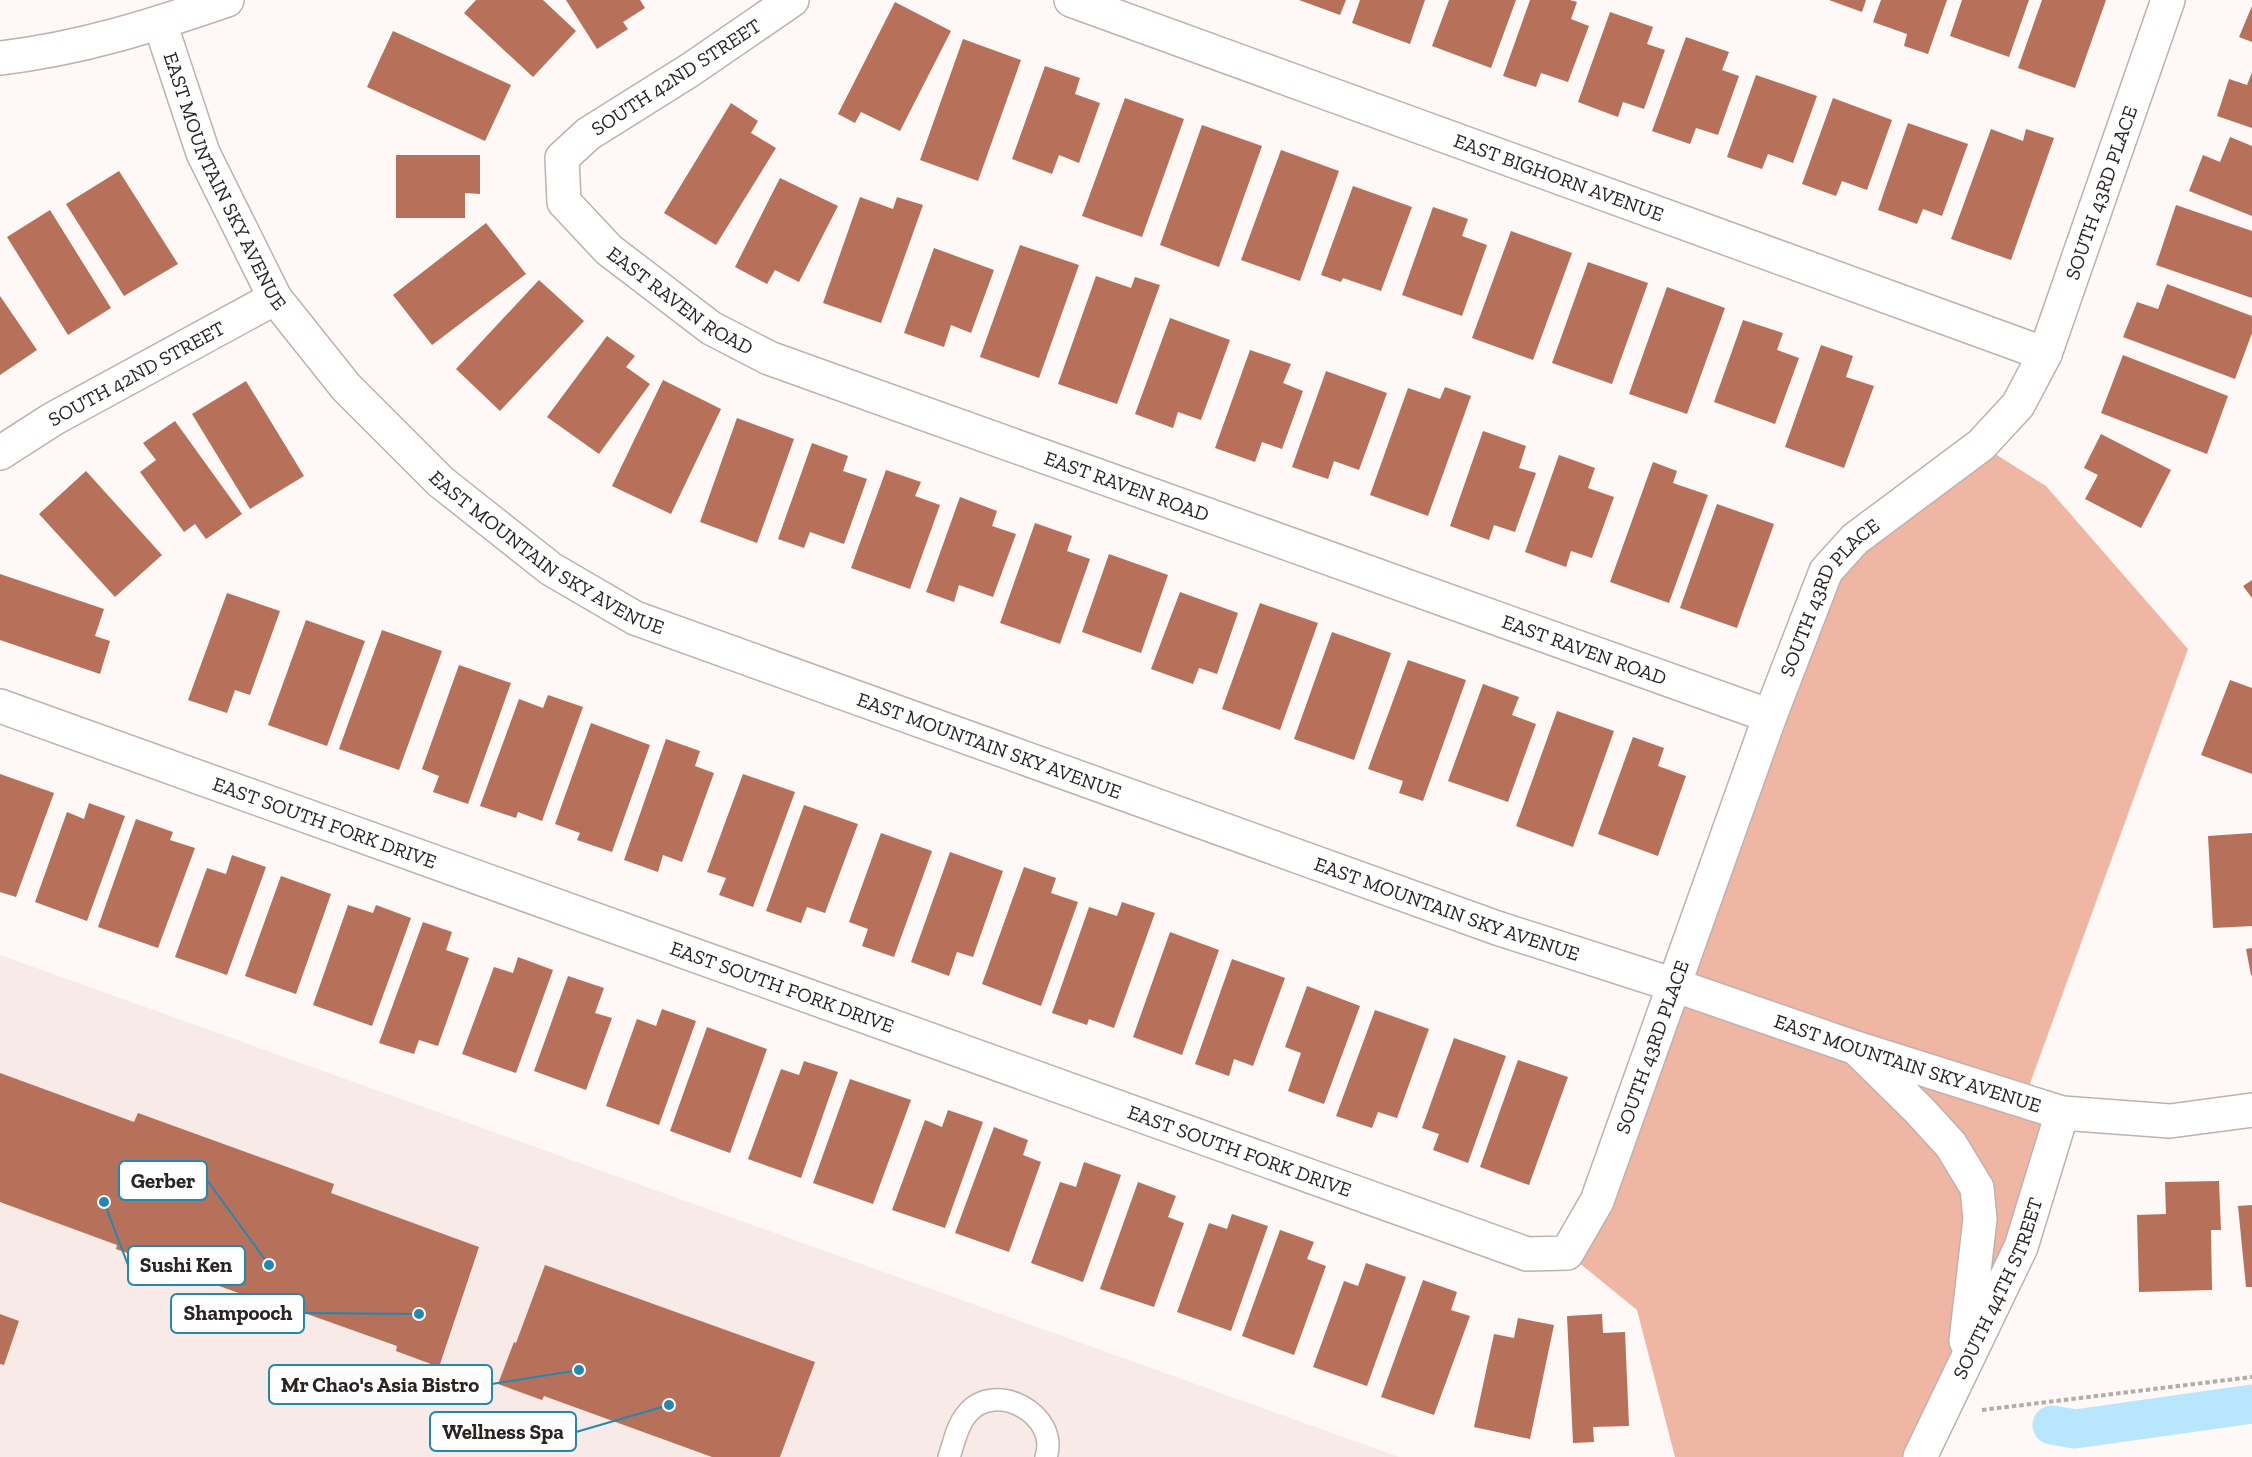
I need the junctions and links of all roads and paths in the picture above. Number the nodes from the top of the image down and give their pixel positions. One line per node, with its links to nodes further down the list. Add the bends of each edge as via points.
1 (227, 0): 5 (street)
2 (792, 0): 7 (street, SOUTH 42ND STREET, via 588,134)
3 (1071, 0): 9 (street, EAST BIGHORN AVENUE)
4 (2168, 0): 9 (street, SOUTH 43RD PLACE)
5 (160, 23): 6 (street, via 47,52); 8 (street, EAST MOUNTAIN SKY AVENUE, via 203,153)
6 (0, 58)
7 (562, 158): 12 (street, EAST RAVEN ROAD, via 564,202 609,250 711,328 769,358)
8 (275, 298): 10 (street, SOUTH 42ND STREET, via 53,419); 13 (street, EAST MOUNTAIN SKY AVENUE, via 346,387 441,482 551,570 635,618 1497,928)
9 (2045, 354): 12 (street, SOUTH 43RD PLACE, via 2018,405 1981,446 1855,539 1826,571)
10 (0, 453)
11 (0, 706): 17 (street, EAST SOUTH FORK DRIVE, via 1527,1254)
12 (1770, 716): 13 (street, SOUTH 43RD PLACE)
13 (1674, 985): 14 (street, EAST MOUNTAIN SKY AVENUE); 17 (street, SOUTH 43RD PLACE, via 1597,1201)
14 (1856, 1048): 16 (street, EAST MOUNTAIN SKY AVENUE); 18 (street, via 1951,1145 1977,1188 1980,1219)
15 (2252, 1110): 16 (street, EAST MOUNTAIN SKY AVENUE, via 2170,1121)
16 (2062, 1113): 18 (street, SOUTH 44TH STREET, via 2021,1247)
17 (1567, 1254)
18 (1963, 1369): 20 (street, SOUTH 44TH STREET)
19 (2252, 1377): 20 (path)
20 (1939, 1416): 23 (street, SOUTH 44TH STREET)
21 (949, 1457): 22 (lane, via 968,1412 990,1401 1006,1401 1037,1416 1047,1432)
22 (1046, 1457)
23 (1920, 1457)

